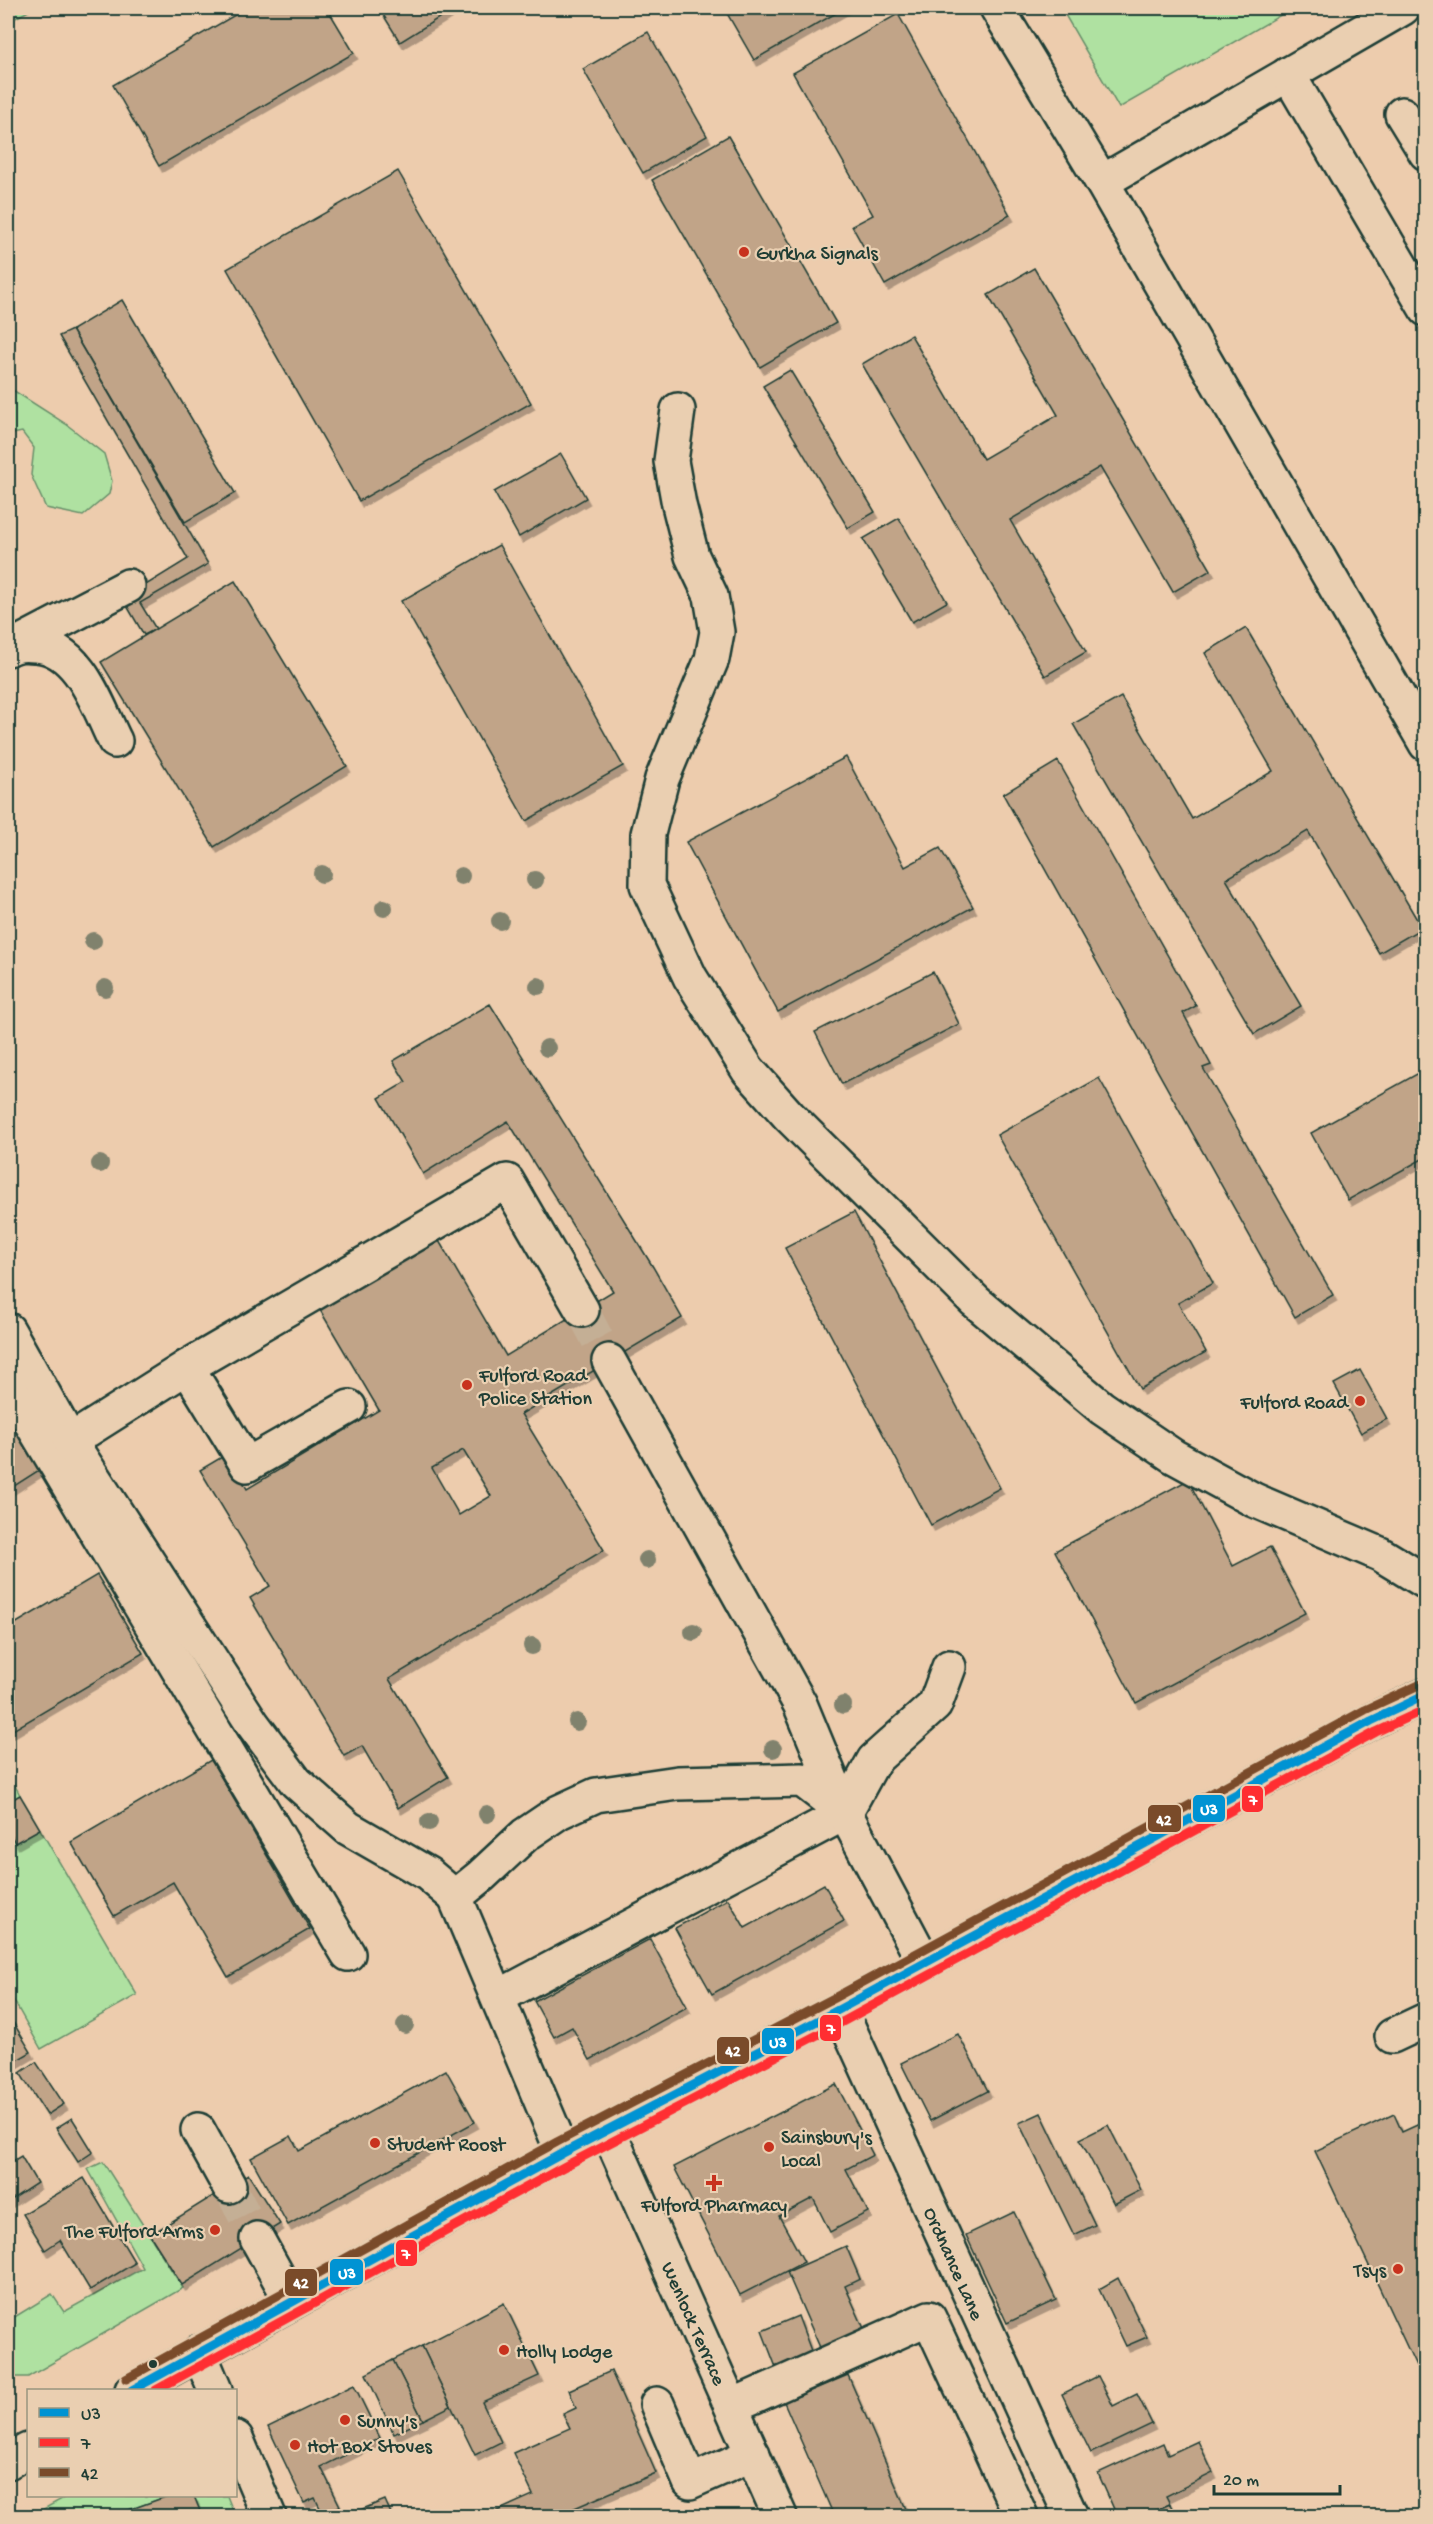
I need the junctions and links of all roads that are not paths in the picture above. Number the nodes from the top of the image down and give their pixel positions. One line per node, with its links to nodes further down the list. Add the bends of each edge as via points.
1 (997, 8): 6 (main road)
2 (1403, 8): 3 (main road)
3 (1288, 75): 6 (main road); 7 (main road)
4 (1402, 114): 5 (main road)
5 (1425, 153)
6 (1102, 182): 12 (main road)
7 (1425, 309)
8 (678, 410): 20 (main road, via 671,461 684,525 711,596 717,632 712,659 662,779 648,834 647,885 690,977 748,1070 975,1301 1102,1408 1173,1456 1254,1500 1371,1550)
9 (128, 586): 10 (main road)
10 (12, 646): 11 (main road, via 43,645 63,655 78,669)
11 (115, 741)
12 (1425, 744)
13 (582, 1310): 16 (main road, via 507,1181)
14 (8, 1330): 19 (main road)
15 (609, 1361): 23 (main road, via 800,1704)
16 (187, 1367): 18 (main road, via 248,1466); 19 (main road)
17 (8, 1384): 25 (main road)
18 (349, 1407)
19 (70, 1442): 24 (main road, via 252,1723 296,1782 348,1828 428,1874)
20 (1425, 1582)
21 (949, 1666): 23 (main road, via 935,1705 874,1760)
22 (1425, 1695): 26 (main road)
23 (845, 1813): 24 (main road, via 802,1780 678,1783 596,1795 559,1812 525,1835); 26 (main road); 27 (main road)
24 (455, 1896): 27 (main road)
25 (348, 1954)
26 (924, 1962): 28 (main road)
27 (498, 1997): 33 (main road)
28 (840, 2008): 32 (main road); 47 (main road, Ordnance Lane)
29 (1425, 2020): 30 (main road)
30 (1392, 2036)
31 (198, 2130): 34 (main road)
32 (608, 2130): 33 (main road); 41 (main road, Wenlock Terrace)
33 (563, 2153): 36 (main road)
34 (229, 2186)
35 (257, 2239): 36 (main road)
36 (292, 2302): 37 (main road)
37 (199, 2352): 38 (main road); 39 (main road)
38 (135, 2389)
39 (214, 2389)
40 (657, 2404): 43 (main road, via 690,2482)
41 (732, 2406): 43 (main road, Wenlock Terrace); 46 (main road, via 929,2318)
42 (237, 2440): 44 (main road)
43 (753, 2454): 45 (main road, Wenlock Terrace)
44 (268, 2517)
45 (780, 2517)
46 (1021, 2517)
47 (1071, 2517)

